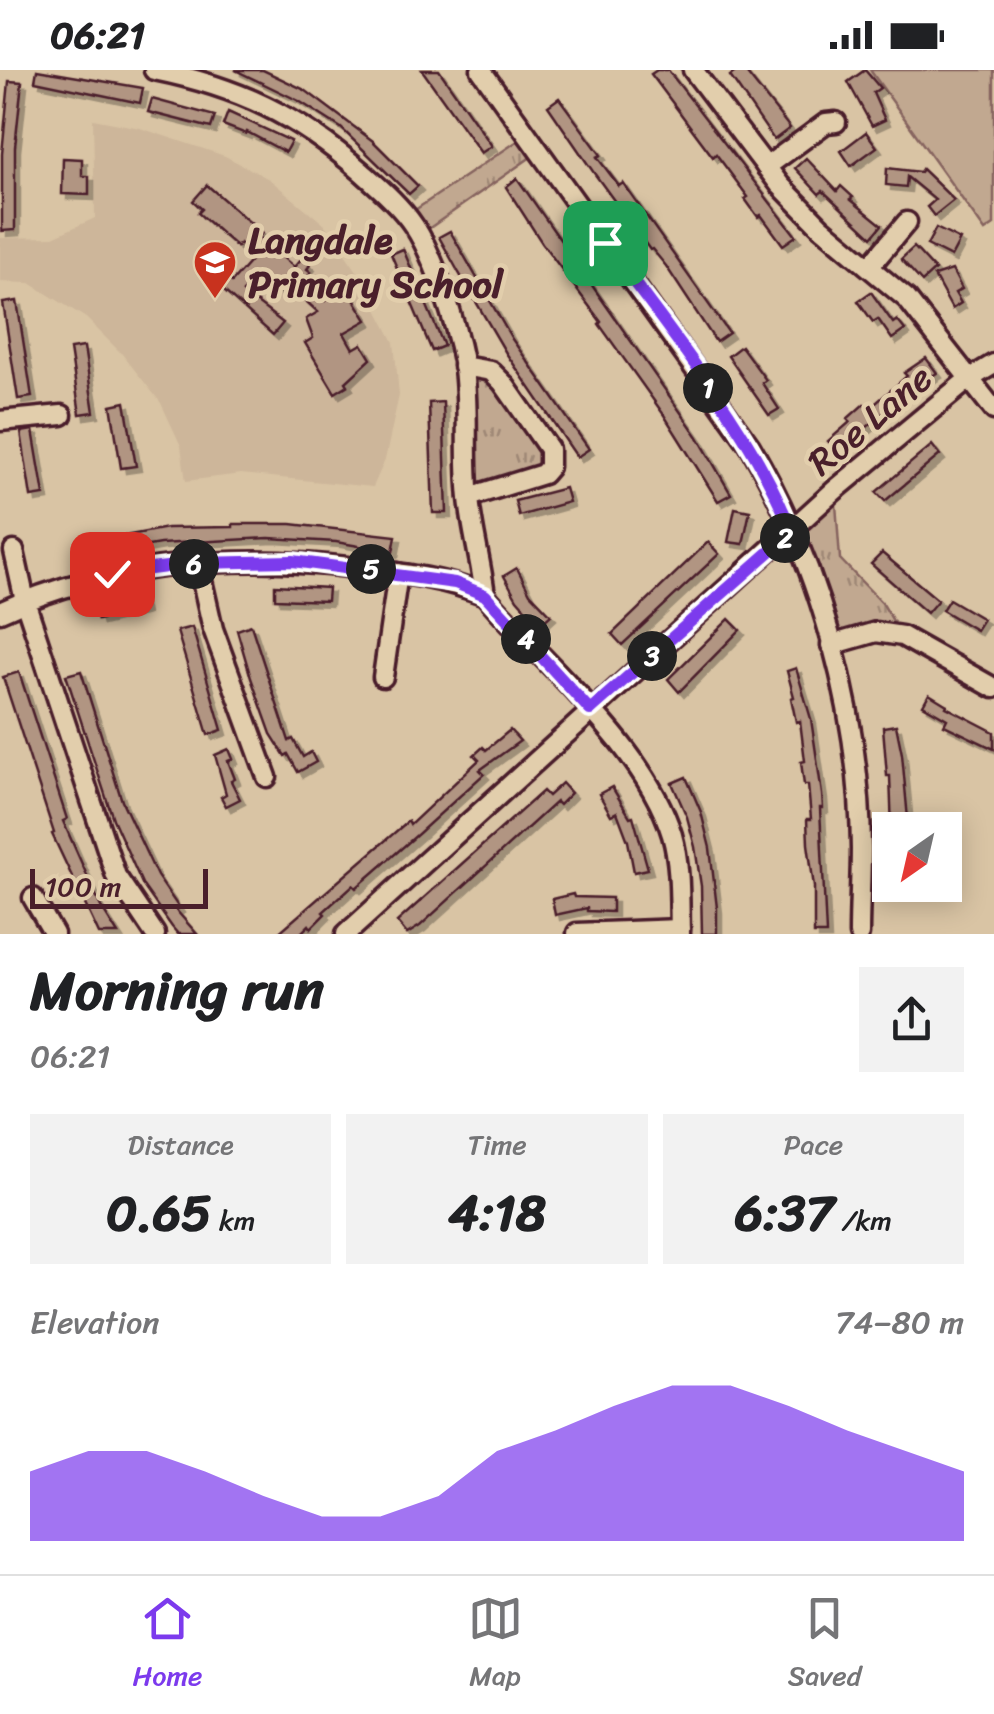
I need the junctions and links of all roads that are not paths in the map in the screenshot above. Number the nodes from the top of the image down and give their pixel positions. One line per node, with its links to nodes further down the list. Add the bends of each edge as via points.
1 (154, 70): 9 (street, via 204,80 284,113 380,188 424,243)
2 (481, 70): 15 (street, via 750,446)
3 (703, 74): 5 (street)
4 (836, 122): 5 (street)
5 (766, 167): 7 (street, via 821,227)
6 (907, 222): 7 (street)
7 (870, 266): 10 (street, via 907,299)
8 (994, 364): 10 (street, Roe Lane)
9 (463, 366): 14 (street); 14 (street, via 491,371 549,450 543,474)
10 (969, 379): 11 (street); 15 (street, Roe Lane)
11 (994, 410)
12 (62, 415): 13 (street)
13 (0, 421)
14 (468, 498): 19 (street)
15 (792, 532): 22 (street); 25 (street, Roe Lane)
16 (14, 550): 20 (street)
17 (198, 563): 18 (street, via 293,561); 20 (street, via 112,574); 26 (street, via 213,629)
18 (398, 573): 19 (street); 23 (street)
19 (485, 595): 25 (street)
20 (25, 601): 21 (street); 31 (street, via 116,876)
21 (0, 612)
22 (832, 646): 24 (street, via 876,632 902,636); 33 (street, via 850,717 861,850)
23 (384, 677)
24 (994, 688)
25 (590, 710): 28 (street, via 660,805 678,864); 32 (street, Roe Lane)
26 (266, 777)
27 (32, 898): 30 (street)
28 (680, 931): 29 (street)
29 (577, 933)
30 (54, 934)
31 (155, 934)
32 (346, 934)
33 (858, 934)

